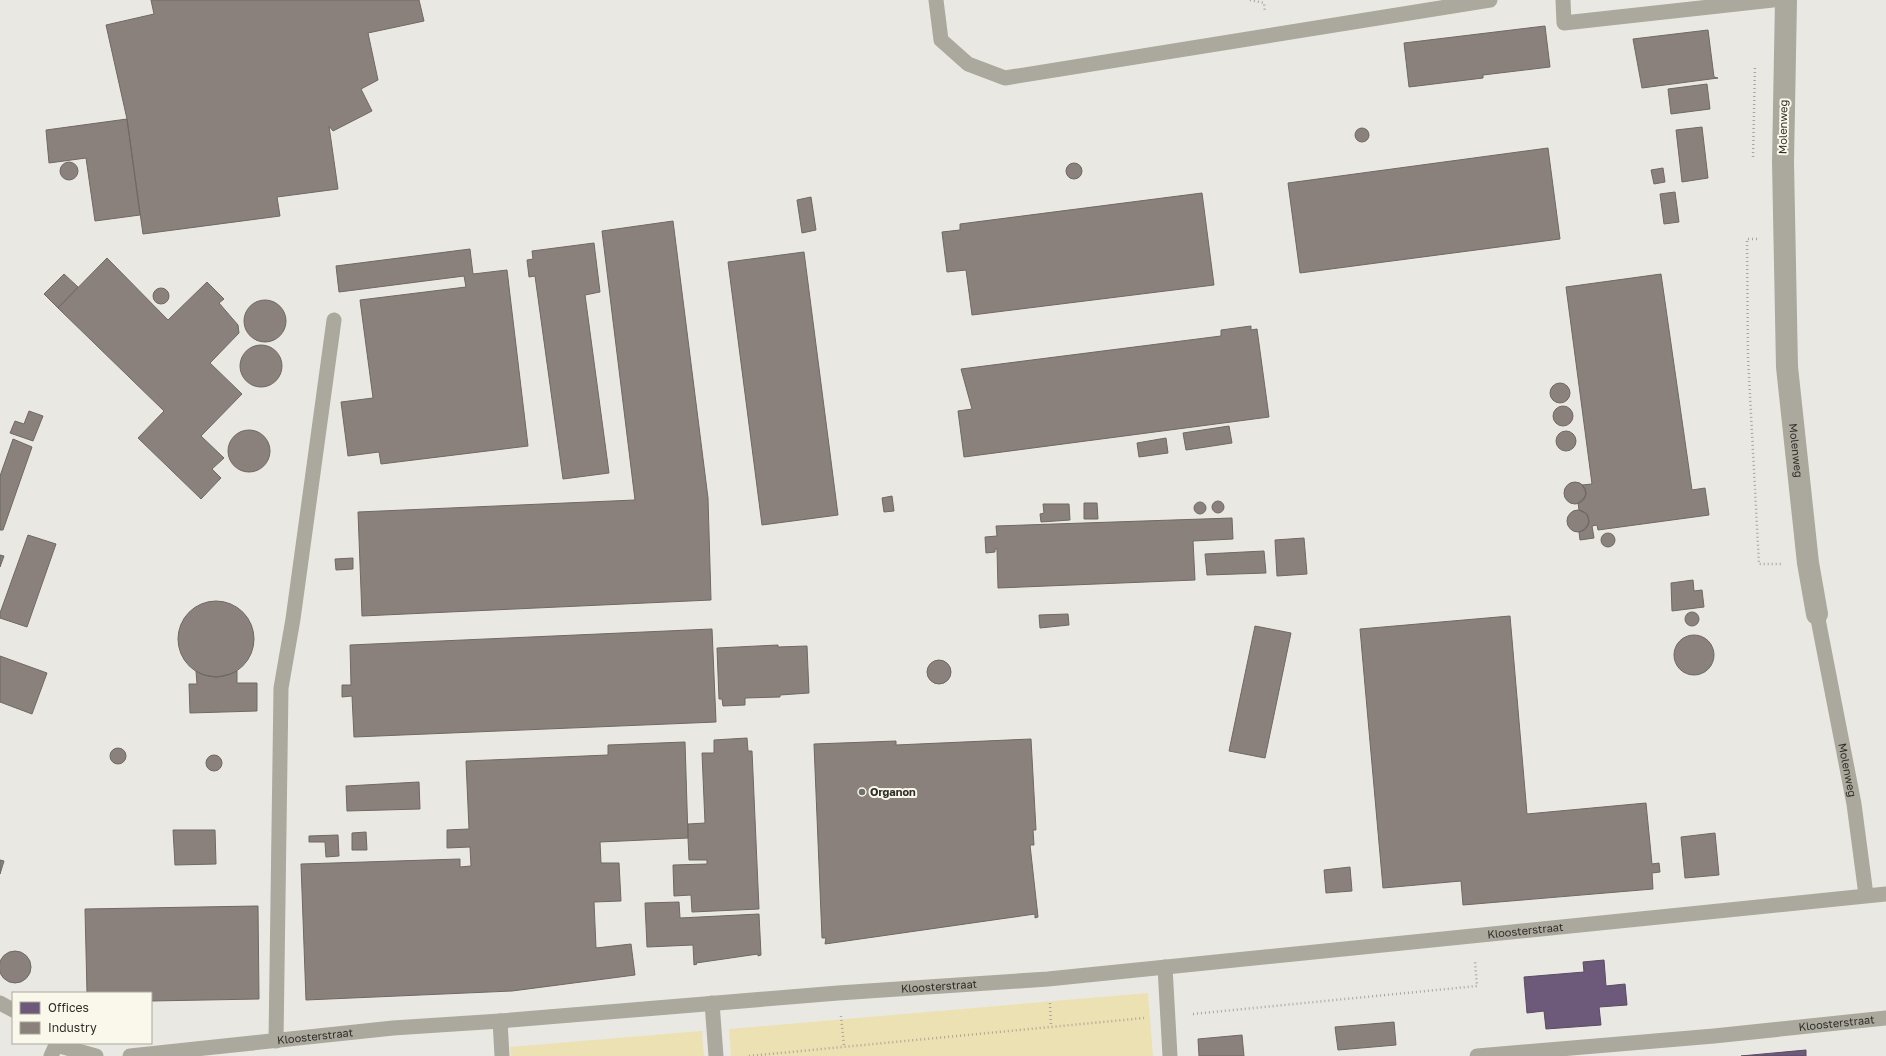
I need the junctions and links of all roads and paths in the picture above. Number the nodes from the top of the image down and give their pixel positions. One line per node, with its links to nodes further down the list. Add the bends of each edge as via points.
1 (936, 0): 2 (lane, via 941,40 968,64 1005,78)
2 (1490, 0)
3 (1563, 0): 4 (lane, via 1564,23)
4 (1773, 0)
5 (1786, 0): 7 (street, Molenweg, via 1783,162 1788,367 1808,564)
6 (334, 320): 18 (lane, via 293,619 281,688)
7 (1817, 614): 9 (lane, Molenweg, via 1854,804)
8 (1886, 894): 9 (lane, Kloosterstraat)
9 (1866, 895): 10 (lane, Kloosterstraat)
10 (1473, 936): 11 (lane, Kloosterstraat); 15 (path, via 1477,986)
11 (1165, 967): 13 (lane, Kloosterstraat, via 1048,979); 15 (lane)
12 (0, 1003): 14 (lane)
13 (712, 1003): 17 (lane, Kloosterstraat); 23 (lane)
14 (12, 1009)
15 (1167, 1016): 24 (path); 25 (lane)
16 (1886, 1018): 26 (lane, Kloosterstraat)
17 (500, 1021): 18 (lane, Kloosterstraat, via 393,1028); 22 (lane)
18 (276, 1041): 21 (lane, Kloosterstraat)
19 (53, 1048): 20 (lane)
20 (96, 1056)
21 (130, 1056)
22 (502, 1056)
23 (716, 1056)
24 (749, 1056)
25 (1170, 1056)
26 (1477, 1056)

